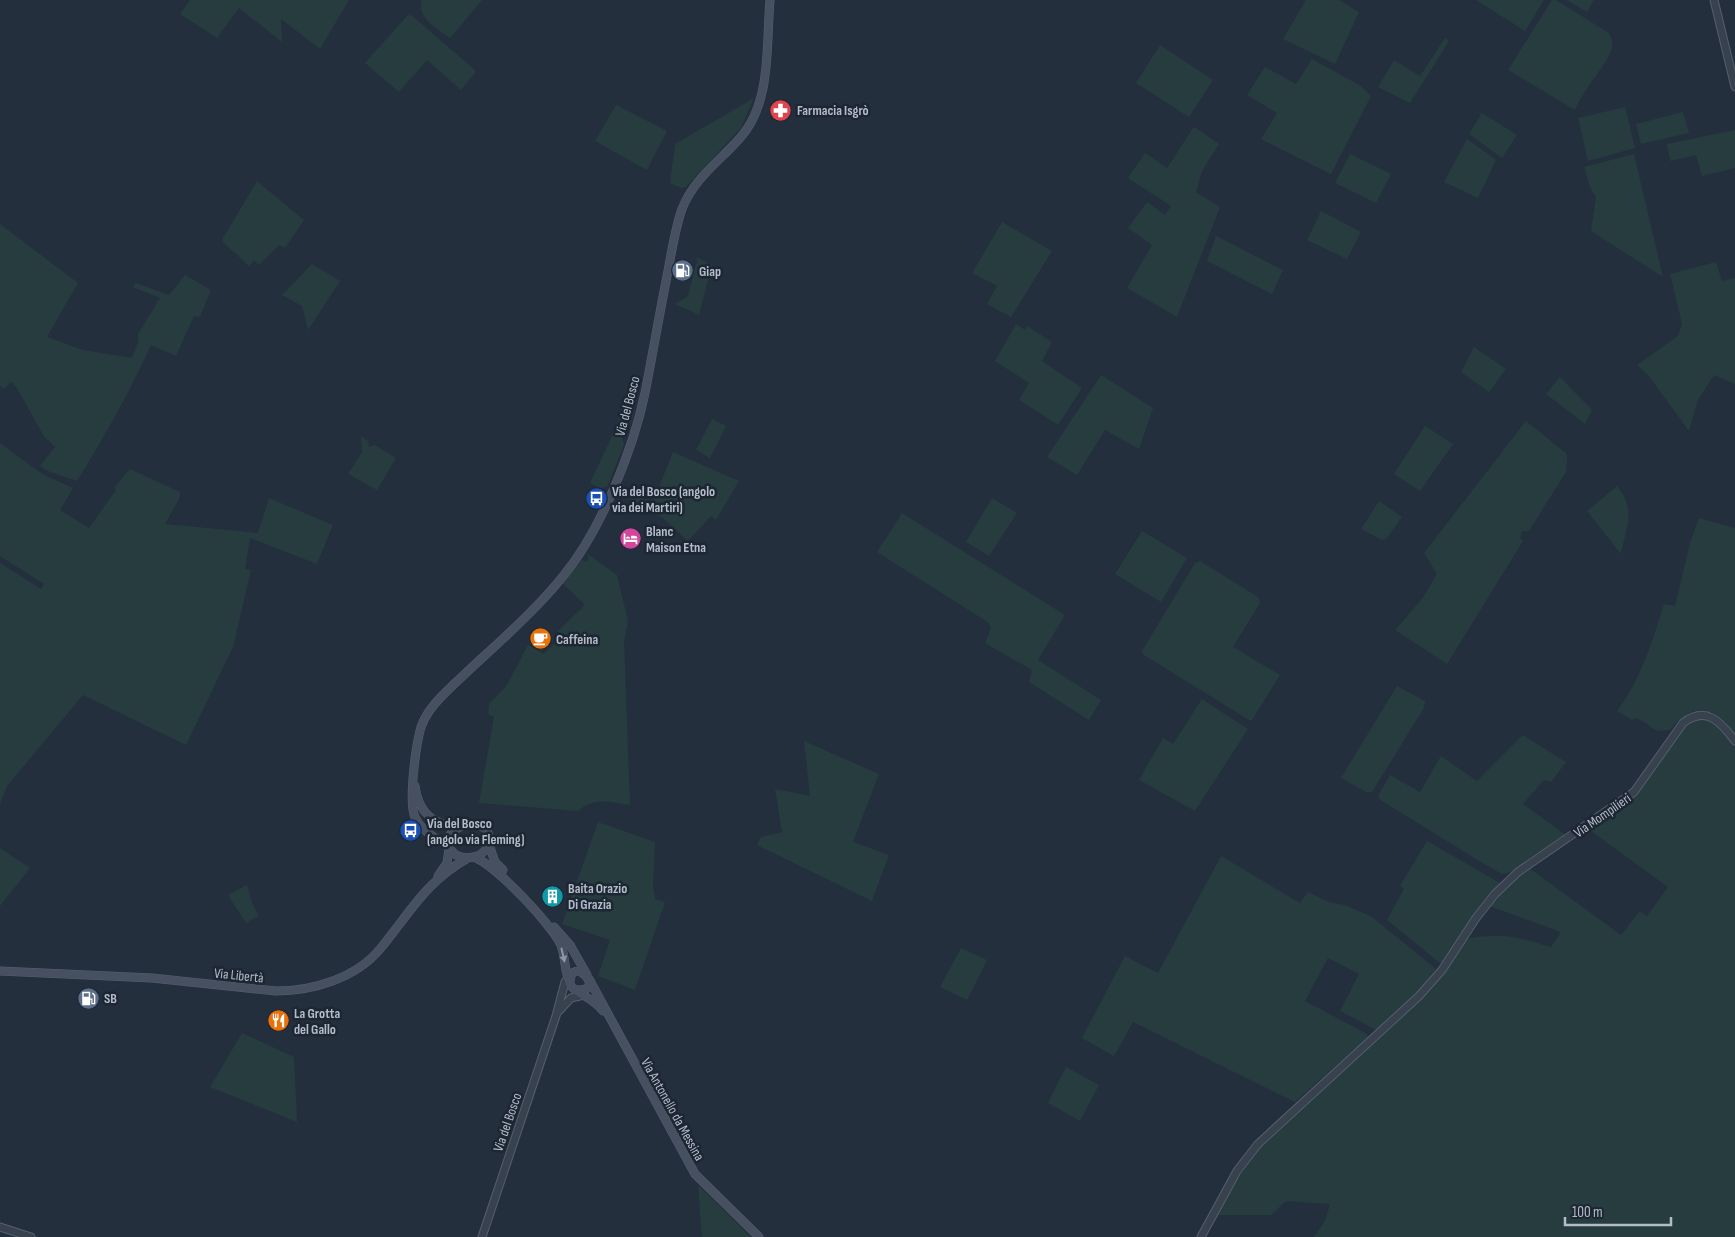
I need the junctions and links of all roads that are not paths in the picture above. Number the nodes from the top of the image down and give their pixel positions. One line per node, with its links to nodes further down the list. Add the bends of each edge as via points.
1 (770, 0): 5 (main road, Via del Bosco, via 758,109 745,133 698,181 683,207 636,429 608,497 578,556 562,578 428,712 421,727)
2 (1714, 0): 3 (street)
3 (1735, 88)
4 (1735, 741): 21 (street, Via Mompilieri, via 1716,719 1690,717 1682,723 1634,792 1506,882 1487,903 1442,970 1419,996 1258,1144 1237,1171)
5 (414, 774): 6 (main road, via 416,795 425,814 443,824); 8 (main road, via 411,795 414,816 422,829)
6 (460, 825): 7 (main road, via 480,825 487,833); 8 (main road, via 449,836)
7 (488, 842): 9 (main road, via 484,851); 12 (main road, via 495,862 570,944)
8 (449, 848): 9 (main road, via 458,856); 10 (main road, via 447,864)
9 (471, 857): 10 (main road); 13 (main road, one-way to 13, via 480,858 494,868 550,928 561,946)
10 (432, 884): 11 (main road, Via Libertà, via 371,959 334,980 295,991 152,978)
11 (0, 971)
12 (588, 977): 13 (main road, via 580,972); 14 (main road, via 589,984); 16 (main road)
13 (569, 978): 14 (main road); 15 (street, Via del Bosco)
14 (581, 993): 15 (street, via 565,1004); 16 (main road, via 600,1007)
15 (556, 1016): 19 (street, Via del Bosco)
16 (616, 1029): 20 (main road, Via Antonello da Messina, via 695,1174)
17 (0, 1227): 18 (street)
18 (31, 1237)
19 (482, 1237)
20 (759, 1237)
21 (1202, 1237)

